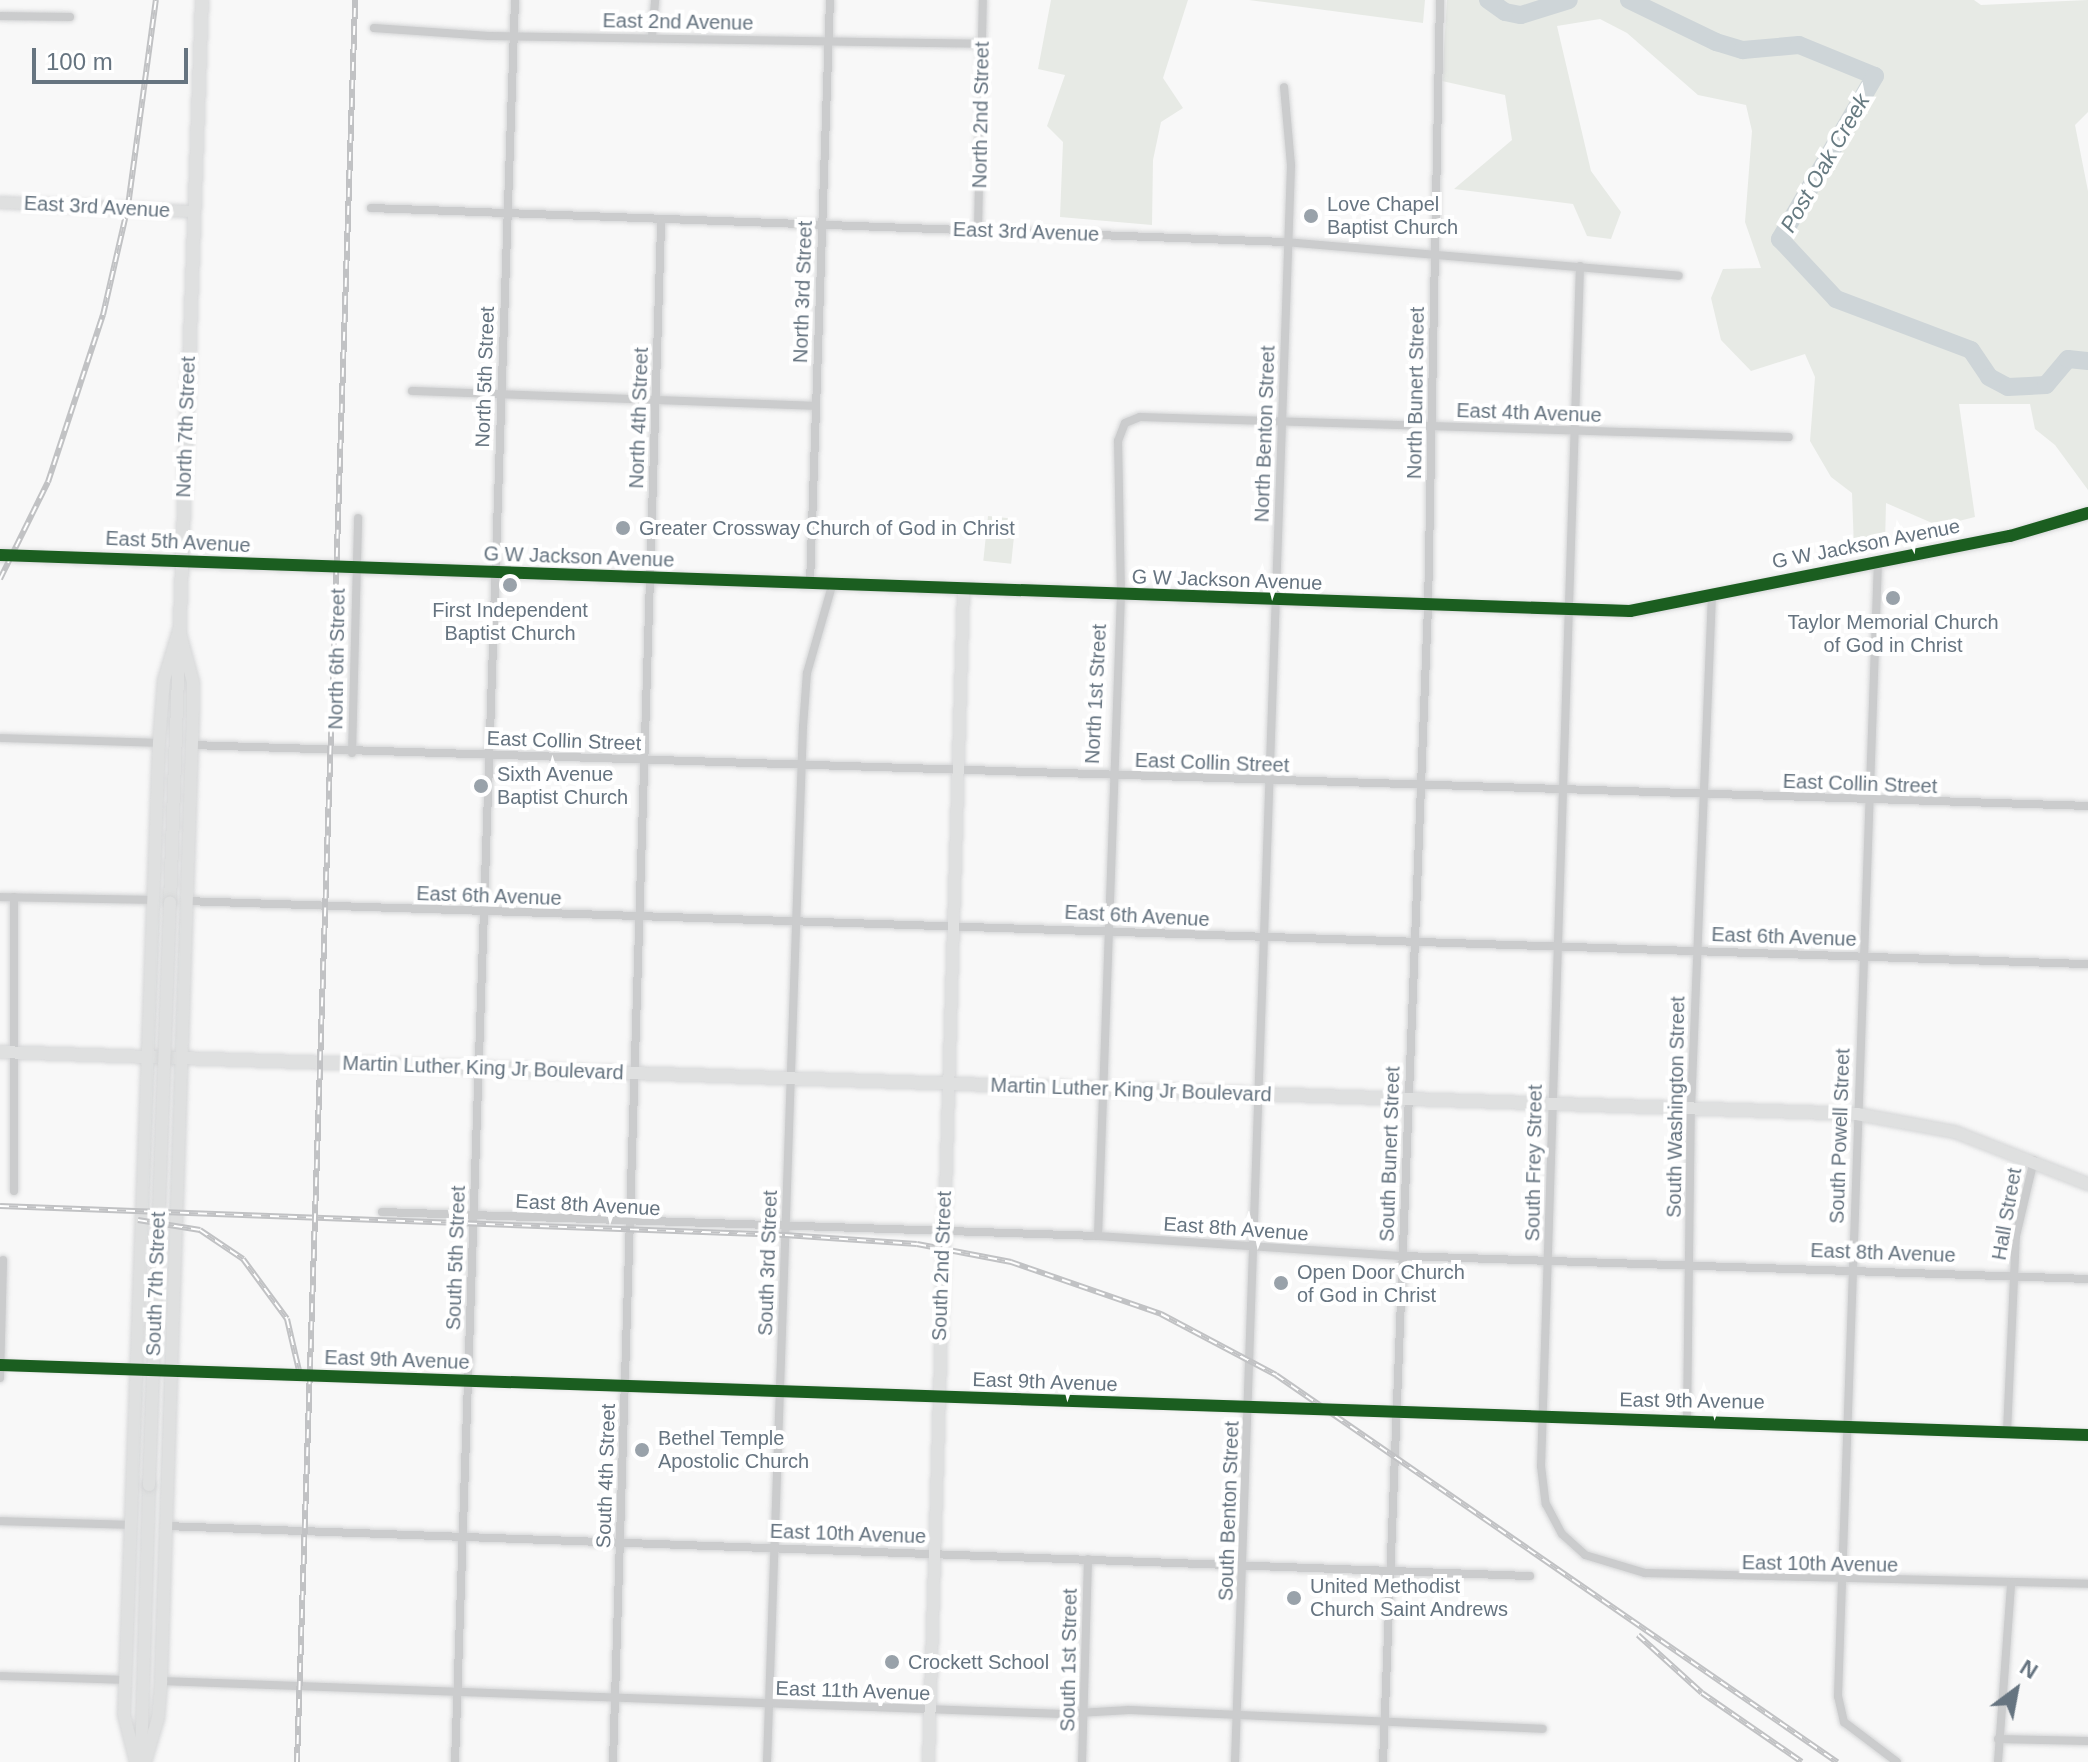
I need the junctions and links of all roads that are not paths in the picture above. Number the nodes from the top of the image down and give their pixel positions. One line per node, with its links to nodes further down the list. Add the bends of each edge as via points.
1 (202, 0): 17 (main road, North 7th Street)
2 (515, 0): 11 (street, North 5th Street)
3 (655, 0): 10 (street)
4 (830, 0): 12 (street, North 3rd Street)
5 (983, 0): 13 (street, North 2nd Street)
6 (1440, 0): 23 (street, North Bunert Street)
7 (0, 16): 8 (street)
8 (70, 17)
9 (374, 28): 11 (street, East 2nd Avenue)
10 (652, 36): 11 (street, East 2nd Avenue); 12 (street, East 2nd Avenue)
11 (515, 37): 18 (street, North 5th Street)
12 (827, 42): 13 (street, East 2nd Avenue); 20 (street, North 3rd Street)
13 (982, 44): 21 (street, North 2nd Street)
14 (1284, 87): 22 (street, North Benton Street, via 1291,165)
15 (0, 202): 17 (street, East 3rd Avenue)
16 (371, 208): 18 (street, East 3rd Avenue)
17 (194, 211): 39 (main road, North 7th Street)
18 (507, 214): 19 (street, East 3rd Avenue); 27 (street, North 5th Street)
19 (661, 222): 20 (street, East 3rd Avenue); 28 (street, North 4th Street)
20 (820, 226): 21 (street, East 3rd Avenue); 29 (street, North 3rd Street)
21 (978, 230): 22 (street, East 3rd Avenue)
22 (1286, 242): 23 (street, East 3rd Avenue); 30 (street, North Benton Street)
23 (1431, 251): 24 (street, East 3rd Avenue); 32 (street, North Bunert Street)
24 (1580, 266): 25 (street, East 3rd Avenue); 33 (street, South Frey Street)
25 (1679, 276)
26 (412, 391): 27 (street)
27 (501, 398): 28 (street); 41 (street, North 5th Street)
28 (655, 402): 29 (street); 42 (street, North 4th Street)
29 (815, 406): 43 (street, North 3rd Street)
30 (1282, 422): 31 (street, East 4th Avenue, via 1140,417); 32 (street, East 4th Avenue); 48 (street, North Benton Street)
31 (1125, 423): 46 (street, North 1st Street, via 1118,441)
32 (1432, 427): 33 (street, East 4th Avenue); 49 (street, North Bunert Street)
33 (1574, 431): 34 (street, East 4th Avenue); 50 (street, South Frey Street)
34 (1789, 437)
35 (2088, 513): 38 (street, G W Jackson Avenue, via 2010,536)
36 (358, 518): 40 (street, North 6th Street)
37 (0, 555): 39 (street, East 5th Avenue)
38 (1878, 561): 47 (street, G W Jackson Avenue); 65 (street, South Powell Street)
39 (182, 563): 40 (street, East 5th Avenue); 51 (main road, North 7th Street)
40 (354, 570): 41 (street, G W Jackson Avenue); 55 (street, North 6th Street)
41 (496, 574): 42 (street, G W Jackson Avenue); 56 (street, North 5th Street)
42 (649, 579): 43 (street, G W Jackson Avenue); 57 (street, North 4th Street)
43 (810, 584): 44 (street, G W Jackson Avenue)
44 (832, 586): 45 (street, G W Jackson Avenue); 58 (street, via 807,673)
45 (963, 592): 46 (street, G W Jackson Avenue); 59 (street)
46 (1121, 595): 48 (street, G W Jackson Avenue); 60 (street, North 1st Street)
47 (1712, 595): 50 (street, G W Jackson Avenue, via 1648,609); 64 (street, South Washington Street)
48 (1277, 602): 49 (street, G W Jackson Avenue); 61 (street, North Benton Street)
49 (1428, 607): 50 (street, G W Jackson Avenue); 62 (street, North Bunert Street)
50 (1567, 612): 63 (street, South Frey Street)
51 (179, 630): 53 (main road, via 164,680); 54 (main road, via 193,682); 71 (main road, North 7th Street)
52 (0, 738): 53 (street)
53 (159, 743): 69 (main road)
54 (191, 745): 55 (street, East Collin Street); 70 (main road)
55 (352, 753): 56 (street, East Collin Street)
56 (490, 754): 57 (street, East Collin Street); 72 (street, South 5th Street)
57 (646, 760): 58 (street, East Collin Street); 73 (street, South 4th Street)
58 (802, 766): 59 (street, East Collin Street); 74 (street, South 3rd Street)
59 (956, 770): 60 (street, East Collin Street); 75 (street, South 2nd Street)
60 (1112, 775): 61 (street, East Collin Street); 76 (street)
61 (1270, 781): 62 (street, East Collin Street); 77 (street, South Benton Street)
62 (1421, 787): 63 (street, East Collin Street); 78 (street, South Bunert Street)
63 (1562, 789): 64 (street, East Collin Street); 79 (street, South Frey Street)
64 (1703, 795): 65 (street, East Collin Street); 80 (street, South Washington Street)
65 (1872, 801): 66 (street, East Collin Street); 81 (street, South Powell Street)
66 (2088, 806)
67 (0, 897): 68 (street)
68 (14, 897): 69 (street); 84 (street)
69 (153, 900): 85 (main road)
70 (184, 901): 72 (street, East 6th Avenue); 86 (main road)
71 (170, 902): 157 (main road, South 7th Street, bridge)
72 (485, 911): 73 (street, East 6th Avenue); 87 (street, South 5th Street)
73 (640, 916): 74 (street, East 6th Avenue); 88 (street, South 4th Street)
74 (797, 921): 75 (street, East 6th Avenue); 89 (street, South 3rd Street)
75 (951, 926): 76 (street, East 6th Avenue); 90 (street, South 2nd Street)
76 (1108, 930): 77 (street, East 6th Avenue); 91 (street)
77 (1264, 938): 78 (street, East 6th Avenue); 92 (street, South Benton Street)
78 (1412, 941): 79 (street, East 6th Avenue); 93 (street, South Bunert Street)
79 (1557, 945): 80 (street, East 6th Avenue); 94 (street, South Frey Street)
80 (1696, 950): 81 (street, East 6th Avenue); 95 (street, South Washington Street)
81 (1861, 956): 82 (street, East 6th Avenue); 96 (street, South Powell Street)
82 (2088, 964)
83 (0, 1052): 84 (main road, Martin Luther King Jr Boulevard)
84 (14, 1052): 85 (main road, Martin Luther King Jr Boulevard); 99 (street)
85 (147, 1057): 86 (main road, Martin Luther King Jr Boulevard); 115 (main road)
86 (178, 1058): 87 (main road, Martin Luther King Jr Boulevard); 116 (main road)
87 (478, 1068): 88 (main road, Martin Luther King Jr Boulevard); 101 (street, South 5th Street)
88 (635, 1072): 89 (main road, Martin Luther King Jr Boulevard); 102 (street, South 4th Street)
89 (791, 1078): 90 (main road, Martin Luther King Jr Boulevard); 103 (street, South 3rd Street)
90 (947, 1084): 91 (main road, Martin Luther King Jr Boulevard); 104 (street, South 2nd Street)
91 (1103, 1090): 92 (main road, Martin Luther King Jr Boulevard); 105 (street)
92 (1259, 1094): 93 (main road, Martin Luther King Jr Boulevard); 106 (street, South Benton Street)
93 (1408, 1097): 94 (main road, Martin Luther King Jr Boulevard); 107 (street, South Bunert Street)
94 (1551, 1102): 95 (main road, Martin Luther King Jr Boulevard); 109 (street, South Frey Street)
95 (1691, 1108): 96 (main road, Martin Luther King Jr Boulevard); 110 (street, South Washington Street)
96 (1857, 1114): 97 (main road, Martin Luther King Jr Boulevard, via 1955,1132); 111 (street, South Powell Street)
97 (2035, 1160): 98 (main road, Martin Luther King Jr Boulevard); 112 (street, Hall Street, via 2023,1195)
98 (2088, 1184)
99 (14, 1191)
100 (382, 1212): 101 (street, East 8th Avenue)
101 (473, 1216): 102 (street, East 8th Avenue); 118 (street, South 5th Street)
102 (629, 1223): 103 (street, East 8th Avenue); 119 (street, South 4th Street)
103 (785, 1228): 104 (street, East 8th Avenue); 120 (street, South 3rd Street)
104 (943, 1230): 105 (street, East 8th Avenue); 121 (street, South 2nd Street)
105 (1098, 1236): 106 (street, East 8th Avenue)
106 (1256, 1247): 107 (street, East 8th Avenue); 122 (street, South Benton Street)
107 (1403, 1256): 109 (street, East 8th Avenue); 123 (street, South Bunert Street)
108 (3, 1260): 114 (street)
109 (1549, 1261): 110 (street, East 8th Avenue); 124 (street, South Frey Street)
110 (1689, 1262): 111 (street, East 8th Avenue); 125 (street, South Washington Street)
111 (1853, 1268): 112 (street, East 8th Avenue); 126 (street, South Powell Street)
112 (2013, 1275): 113 (street, East 8th Avenue); 127 (street, Hall Street)
113 (2088, 1279)
114 (0, 1365): 115 (street, East 9th Avenue); 117 (street)
115 (136, 1370): 116 (street, East 9th Avenue); 130 (main road)
116 (170, 1371): 118 (street, East 9th Avenue); 131 (main road)
117 (0, 1378)
118 (469, 1382): 119 (street, East 9th Avenue); 133 (street, South 5th Street)
119 (625, 1387): 120 (street, East 9th Avenue); 134 (street, South 4th Street)
120 (780, 1393): 121 (street, East 9th Avenue); 135 (street, South 3rd Street)
121 (939, 1397): 122 (street, East 9th Avenue); 136 (street, South 2nd Street)
122 (1249, 1407): 123 (street, East 9th Avenue); 138 (street, South Benton Street)
123 (1398, 1410): 124 (street, East 9th Avenue); 139 (street, South Bunert Street)
124 (1543, 1417): 125 (street, East 9th Avenue); 132 (street, South Frey Street, via 1542,1482)
125 (1687, 1421): 126 (street, East 9th Avenue)
126 (1848, 1425): 127 (street, East 9th Avenue); 141 (street, South Powell Street)
127 (2007, 1432): 128 (street, East 9th Avenue)
128 (2088, 1435)
129 (0, 1521): 130 (street)
130 (131, 1525): 145 (main road)
131 (165, 1526): 133 (street, East 10th Avenue); 146 (main road)
132 (1562, 1534): 141 (street, East 10th Avenue, via 1585,1555 1645,1573)
133 (466, 1535): 134 (street, East 10th Avenue); 147 (street, South 5th Street)
134 (620, 1541): 135 (street, East 10th Avenue); 148 (street, South 4th Street)
135 (774, 1547): 136 (street, East 10th Avenue); 149 (street, South 3rd Street)
136 (936, 1553): 137 (street, East 10th Avenue); 150 (street, South 2nd Street)
137 (1088, 1559): 138 (street, East 10th Avenue); 151 (street, South 1st Street)
138 (1244, 1565): 139 (street, East 10th Avenue); 152 (street, South Benton Street)
139 (1392, 1570): 140 (street, East 10th Avenue); 153 (street, South Bunert Street)
140 (1530, 1576)
141 (1841, 1581): 142 (street, East 10th Avenue); 165 (street, South Powell Street, via 1840,1711 1858,1736)
142 (2011, 1583): 143 (street, East 10th Avenue); 155 (street)
143 (2088, 1584)
144 (0, 1676): 145 (street)
145 (125, 1680): 157 (main road, via 124,1715)
146 (161, 1681): 147 (street, East 11th Avenue); 157 (main road, via 158,1718)
147 (457, 1691): 148 (street, East 11th Avenue); 158 (street, South 5th Street)
148 (616, 1697): 149 (street, East 11th Avenue); 159 (street, South 4th Street)
149 (769, 1704): 150 (street, East 11th Avenue); 160 (street, South 3rd Street)
150 (930, 1710): 151 (street, East 11th Avenue); 161 (street, South 2nd Street)
151 (1084, 1713): 152 (street, East 11th Avenue); 162 (street, South 1st Street)
152 (1237, 1714): 153 (street, East 11th Avenue); 163 (street, South Benton Street)
153 (1385, 1722): 154 (street, East 11th Avenue); 164 (street, South Bunert Street)
154 (1543, 1729)
155 (1998, 1739): 156 (street); 166 (street)
156 (2088, 1741)
157 (141, 1762)
158 (455, 1762)
159 (613, 1762)
160 (767, 1762)
161 (928, 1762)
162 (1082, 1762)
163 (1235, 1762)
164 (1383, 1762)
165 (1897, 1762)
166 (1998, 1762)

